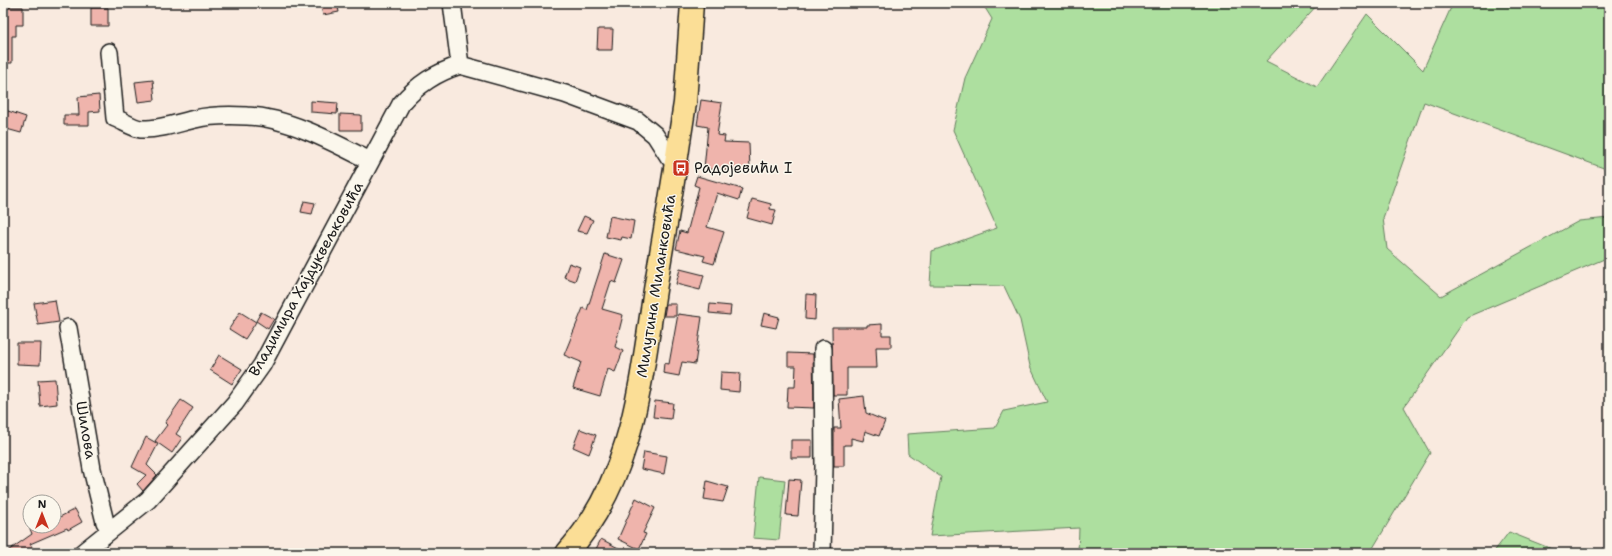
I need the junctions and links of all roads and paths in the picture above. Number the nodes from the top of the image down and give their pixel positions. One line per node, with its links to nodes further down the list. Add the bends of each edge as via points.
1 (452, 3): 4 (street)
2 (692, 3): 6 (main road, Милутина Миланковића, via 685,103)
3 (109, 52): 5 (street, via 116,118 140,129 197,118 255,117 274,120 309,132)
4 (460, 65): 5 (street, Владимира Хајдуквељковића, via 434,75 408,95); 6 (street, via 565,94 638,121 655,134 669,157)
5 (370, 161): 9 (street, Владимира Хајдуквељковића, via 257,372 235,403 153,494)
6 (676, 162): 11 (main road, Милутина Миланковића, via 642,372 625,450 601,506)
7 (68, 328): 9 (street, Шилова, via 92,469 105,522)
8 (823, 349): 12 (street)
9 (110, 530): 10 (street, Владимира Хајдуквељковића)
10 (82, 553)
11 (567, 553)
12 (822, 553)

